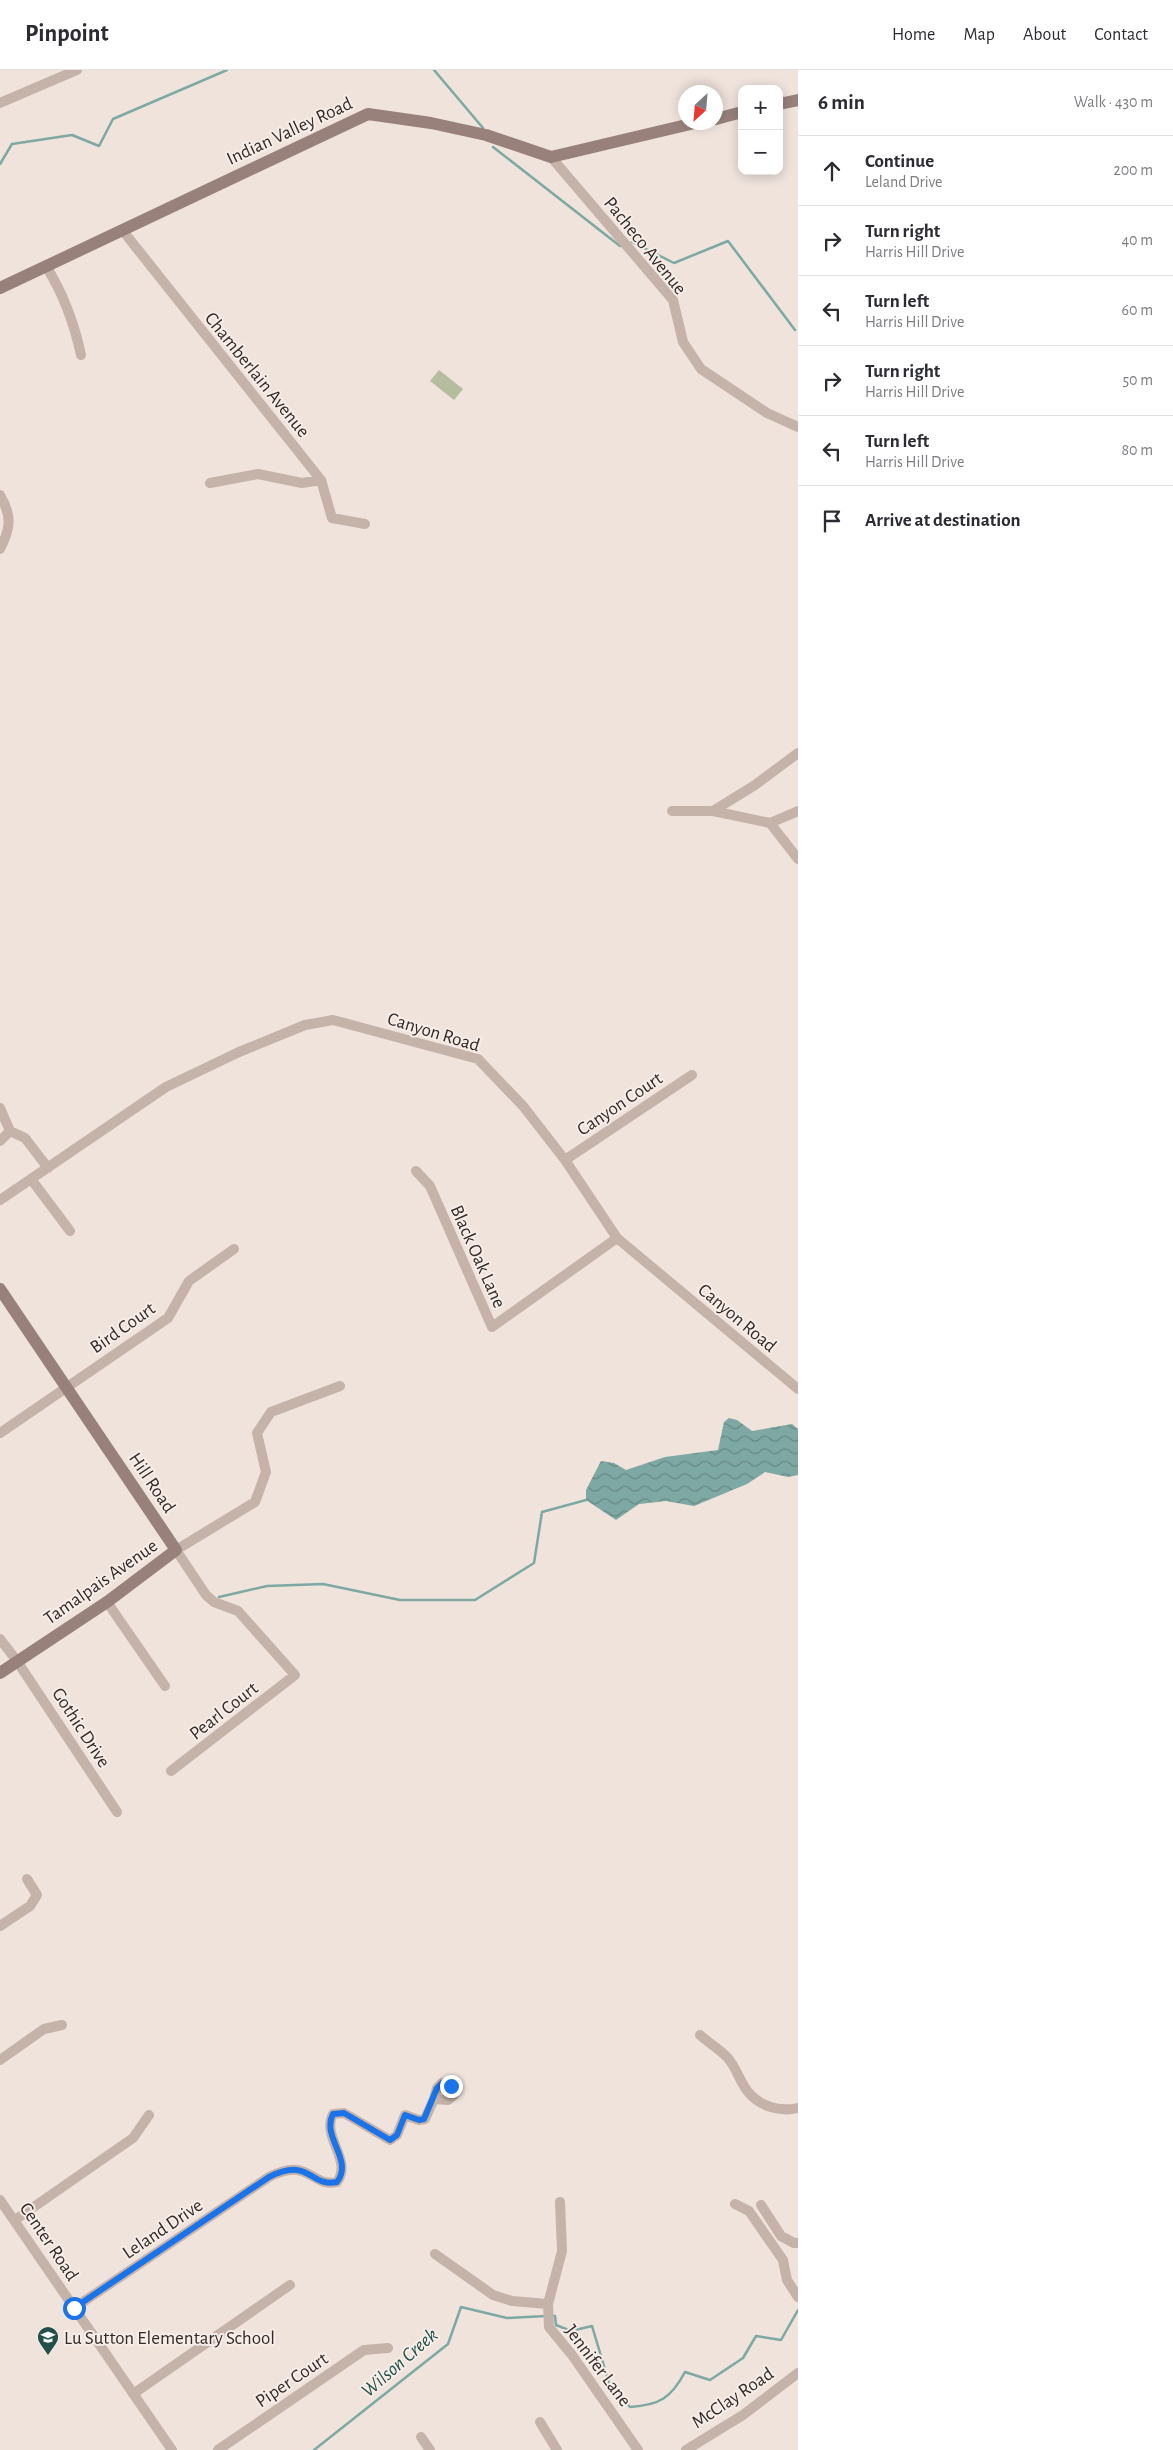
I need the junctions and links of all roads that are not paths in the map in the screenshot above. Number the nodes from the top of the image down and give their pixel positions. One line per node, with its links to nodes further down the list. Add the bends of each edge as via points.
1 (77, 70): 3 (street)
2 (798, 100): 4 (street)
3 (0, 103)
4 (783, 103)
5 (738, 113): 6 (street)
6 (723, 117)
7 (678, 127): 8 (street)
8 (551, 157): 9 (street, Indian Valley Road, via 486,135 431,122 368,114); 13 (street, Pacheco Avenue, via 672,300 683,342 702,368 767,413)
9 (123, 231): 10 (street, Indian Valley Road); 14 (street, Chamberlain Avenue)
10 (46, 266): 11 (street, Indian Valley Road); 12 (street, via 73,321)
11 (0, 288)
12 (81, 355)
13 (798, 427)
14 (321, 480): 15 (street, via 302,483 258,474); 17 (street, Chamberlain Avenue, via 332,518)
15 (210, 483)
16 (0, 495): 18 (street, via 9,511 8,530)
17 (365, 524)
18 (0, 549)
19 (798, 753): 21 (street)
20 (672, 811): 21 (street)
21 (713, 811): 23 (street)
22 (798, 811): 23 (street)
23 (770, 823): 24 (street)
24 (798, 860)
25 (692, 1075): 29 (street, Canyon Court)
26 (0, 1108): 27 (street)
27 (10, 1131): 28 (street); 30 (street, via 25,1138)
28 (0, 1141)
29 (566, 1160): 30 (street, Canyon Road, via 523,1106 478,1059 333,1020 305,1025 234,1054 166,1088); 35 (street, Canyon Road)
30 (48, 1168): 32 (street, Canyon Road)
31 (416, 1171): 35 (street, Black Oak Lane, via 430,1186 492,1327)
32 (31, 1179): 33 (street, Canyon Road); 34 (street)
33 (0, 1200)
34 (70, 1231)
35 (617, 1238): 40 (street, Canyon Road)
36 (234, 1249): 39 (street, Bird Court, via 189,1281 168,1318)
37 (1, 1294): 39 (street, Hill Road)
38 (340, 1386): 42 (street, Tamalpais Avenue, via 271,1412 257,1433 266,1472 255,1502)
39 (66, 1388): 41 (street, Bird Court); 42 (street, Hill Road)
40 (798, 1389)
41 (0, 1433)
42 (176, 1550): 43 (street, Tamalpais Avenue); 47 (street, Hill Road, via 206,1595 214,1602 238,1611)
43 (107, 1602): 45 (street, Tamalpais Avenue); 48 (street)
44 (0, 1639): 45 (street, Gothic Drive)
45 (17, 1661): 46 (street, Tamalpais Avenue); 50 (street, Gothic Drive)
46 (0, 1673)
47 (296, 1675): 49 (street, Pearl Court)
48 (165, 1686)
49 (171, 1771)
50 (117, 1812)
51 (27, 1879): 52 (street, via 36,1895 30,1906)
52 (0, 1926)
53 (62, 2024): 55 (street, via 44,2029)
54 (700, 2036): 57 (street, via 738,2071 749,2094 774,2109)
55 (0, 2060)
56 (434, 2099): 69 (street, Leland Drive, via 424,2119 405,2115 397,2135 390,2140 344,2113 333,2114 330,2133 342,2169 337,2182 325,2182 298,2169 284,2170 269,2177)
57 (798, 2108)
58 (149, 2115): 63 (street, via 133,2138)
59 (0, 2200): 63 (street, Center Road)
60 (560, 2202): 68 (street, Jennifer Lane, via 562,2251)
61 (734, 2204): 67 (street, via 749,2211 782,2260 787,2280)
62 (761, 2205): 64 (street, via 781,2236)
63 (16, 2220): 69 (street, Center Road)
64 (798, 2243)
65 (435, 2254): 68 (street, via 493,2295)
66 (290, 2286): 72 (street)
67 (798, 2297)
68 (548, 2307): 79 (street, Jennifer Lane, via 549,2327)
69 (74, 2308): 72 (street, Center Road)
70 (388, 2348): 76 (street, Piper Court, via 364,2350)
71 (798, 2373): 80 (street, McClay Road, via 736,2420)
72 (133, 2394): 75 (street, Center Road)
73 (540, 2422): 78 (street)
74 (421, 2437): 77 (street)
75 (172, 2450)
76 (218, 2450)
77 (430, 2450)
78 (558, 2450)
79 (638, 2450)
80 (686, 2450)

